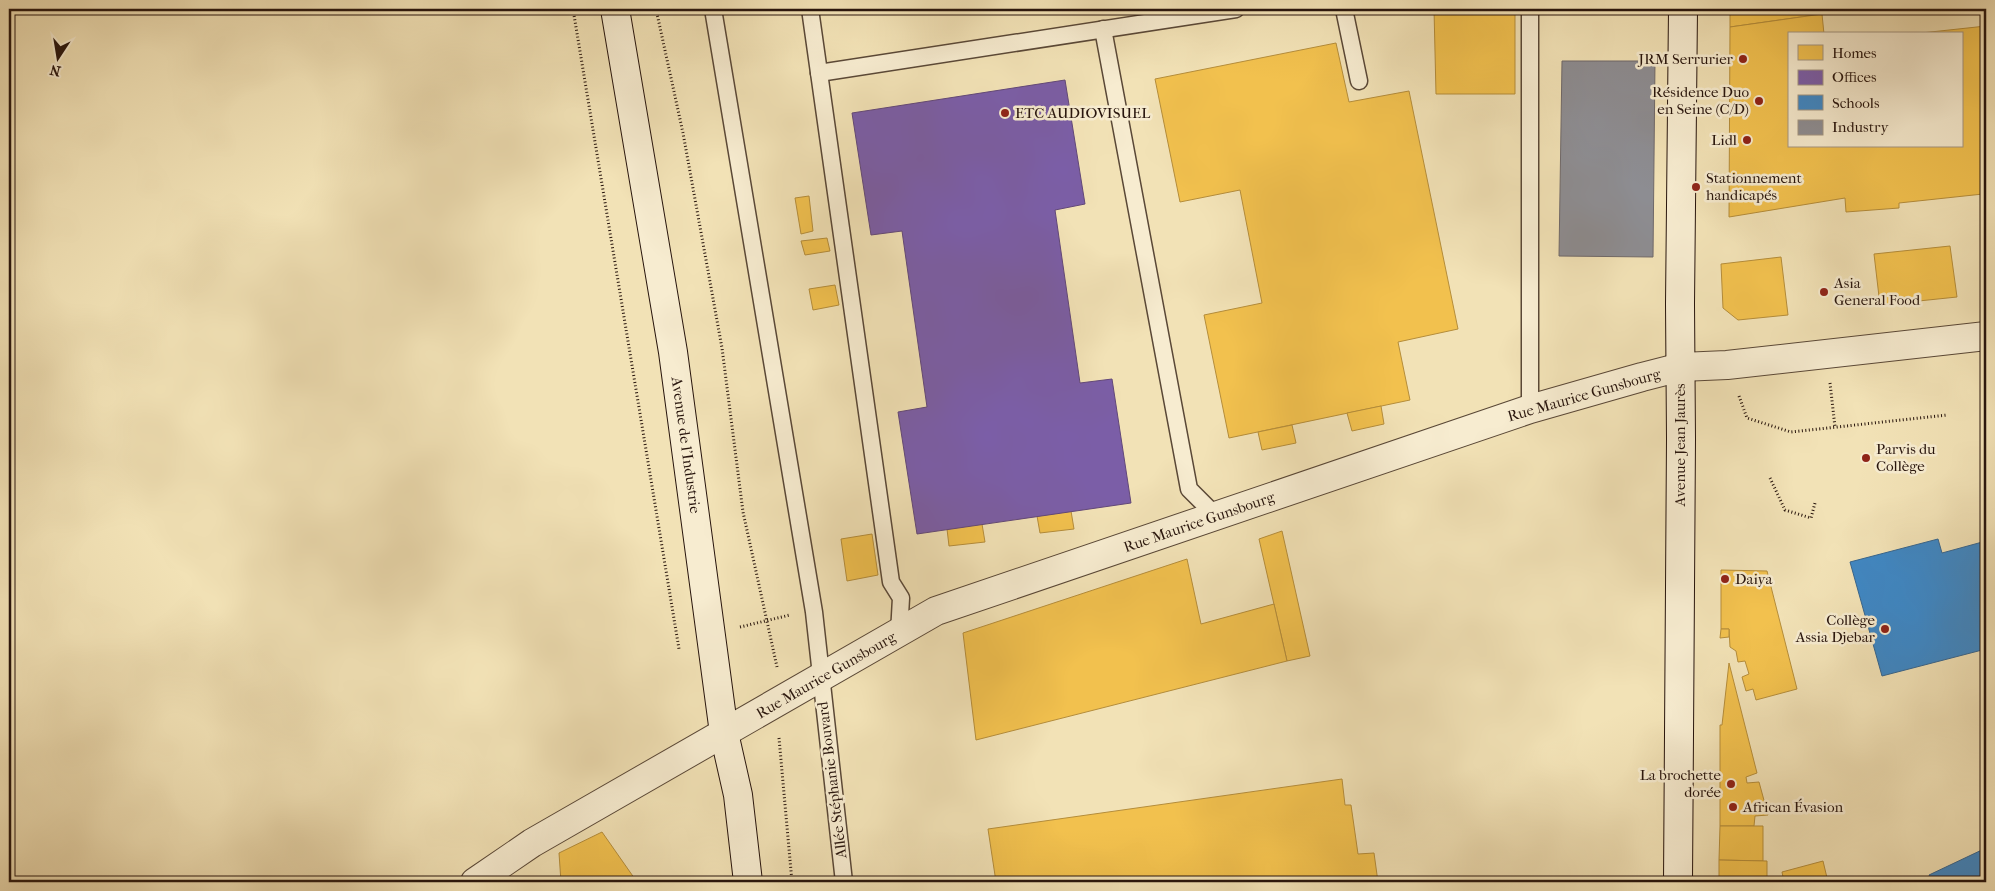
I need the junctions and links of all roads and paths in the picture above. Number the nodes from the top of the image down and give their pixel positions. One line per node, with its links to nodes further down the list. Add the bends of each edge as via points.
1 (615, 9): 25 (main road, Avenue de l'Industrie, via 673,352)
2 (656, 9): 24 (path, via 722,348 743,512 777,668)
3 (713, 9): 23 (lane, via 814,612)
4 (810, 9): 10 (lane)
5 (1236, 9): 9 (lane)
6 (1344, 9): 11 (lane)
7 (1530, 9): 16 (lane)
8 (1683, 9): 14 (main road, Avenue Jean Jaurès)
9 (1103, 29): 10 (lane); 21 (lane, via 1189,489)
10 (819, 73): 22 (lane, via 890,582 901,598)
11 (1358, 81)
12 (1986, 336): 13 (main road, Rue Maurice Gunsbourg)
13 (1727, 365): 14 (main road, Rue Maurice Gunsbourg); 18 (path, via 1747,418 1791,432)
14 (1681, 368): 16 (main road, Rue Maurice Gunsbourg); 30 (main road, Avenue Jean Jaurès)
15 (1829, 377): 18 (path)
16 (1530, 409): 21 (main road, Rue Maurice Gunsbourg)
17 (1946, 415): 18 (path)
18 (1835, 427)
19 (1770, 478): 20 (path, via 1785,510 1811,518)
20 (1815, 503)
21 (1216, 516): 22 (main road, Rue Maurice Gunsbourg, via 936,612)
22 (899, 633): 23 (main road, Rue Maurice Gunsbourg)
23 (820, 678): 24 (main road, Rue Maurice Gunsbourg); 29 (lane, Allée Stéphanie Bouvard)
24 (776, 703): 25 (main road, Rue Maurice Gunsbourg); 28 (path)
25 (724, 733): 26 (main road, Rue Maurice Gunsbourg, via 532,843); 27 (main road, Avenue de l'Industrie, via 738,795)
26 (475, 882)
27 (748, 882)
28 (792, 882)
29 (844, 882)
30 (1678, 882)

